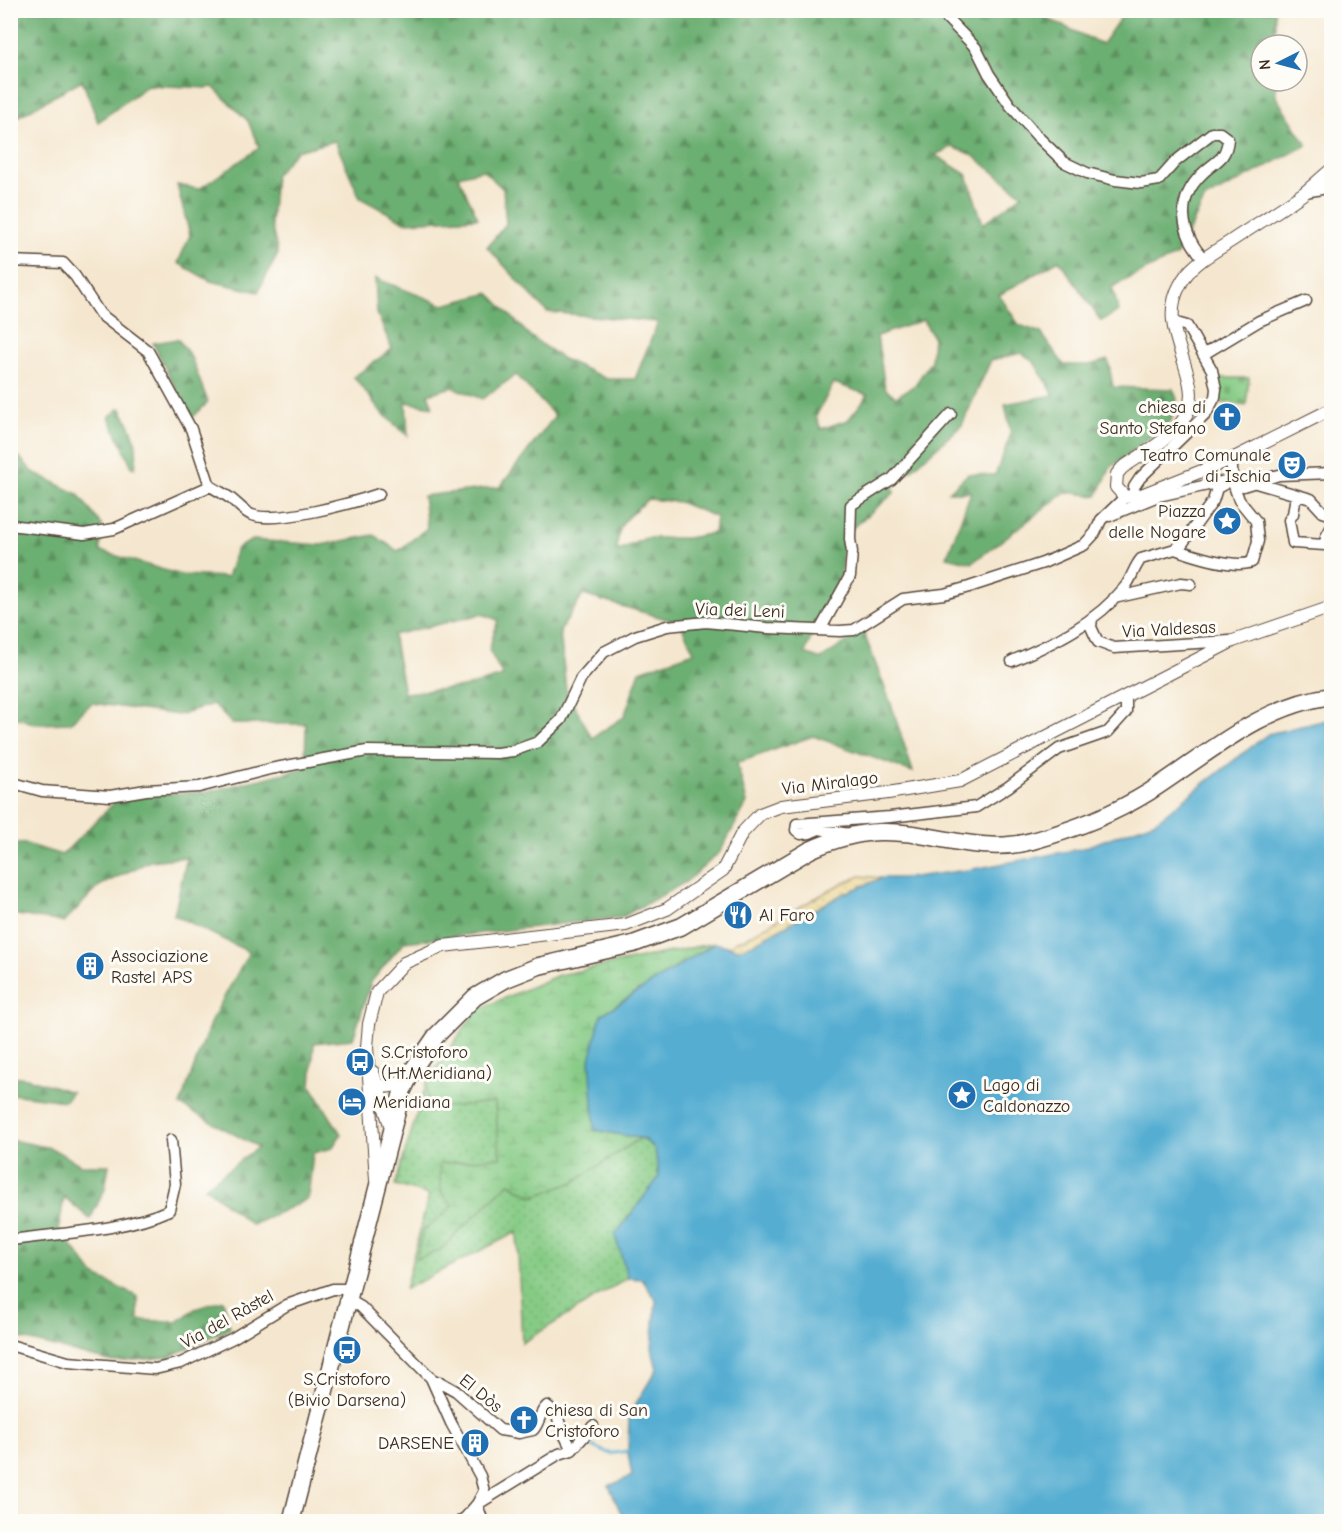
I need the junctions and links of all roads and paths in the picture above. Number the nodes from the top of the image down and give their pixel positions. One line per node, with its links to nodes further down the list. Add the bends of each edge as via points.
1 (939, 10): 6 (street, via 976,48 989,74 1037,136 1064,162 1087,173 1115,180 1159,180 1176,160 1212,133 1228,139 1227,151 1195,182 1185,204 1185,229)
2 (1332, 169): 4 (street)
3 (1332, 187): 4 (street)
4 (1305, 192): 6 (street)
5 (10, 261): 16 (street, via 63,263 100,314 148,351 191,429)
6 (1200, 262): 8 (street, via 1180,283 1172,306)
7 (1306, 301): 9 (street, via 1259,321)
8 (1173, 322): 9 (street, Via dei Leni, via 1186,326); 19 (street, via 1189,378 1190,405 1173,431 1117,474 1116,487)
9 (1204, 354): 19 (street, Via dei Leni, via 1215,379 1212,406 1140,478)
10 (1332, 410): 12 (street)
11 (951, 414): 29 (street, via 892,479 851,505 850,576)
12 (1232, 459): 14 (street); 19 (street)
13 (1332, 473): 15 (street, via 1279,475)
14 (1232, 480): 15 (street, via 1243,486); 21 (street, via 1158,496); 24 (street, via 1218,488 1188,537); 24 (street, via 1239,500 1256,521 1258,541 1252,560 1247,564 1193,556)
15 (1256, 483): 18 (street)
16 (210, 486): 17 (street, via 252,514 266,516 304,513); 22 (street, via 114,529 84,534)
17 (379, 494)
18 (1296, 495): 20 (street, via 1311,499 1323,512); 23 (street, via 1289,520 1293,543 1325,545)
19 (1129, 497): 21 (street, Via dei Leni)
20 (1332, 515)
21 (1101, 520): 29 (street, Via dei Leni, via 1084,545 1065,555 944,594 903,598 854,630)
22 (10, 525)
23 (1332, 526)
24 (1175, 549): 26 (street, Via Valdesas, via 1141,559 1130,581)
25 (1191, 584): 26 (street, Via Valdesas)
26 (1114, 598): 28 (street, Via Valdesas)
27 (1332, 607): 30 (street, Via Miralago)
28 (1092, 618): 30 (street, Via Valdesas, via 1091,627 1098,642 1114,648); 31 (street, Via Valdesas, via 1052,644)
29 (820, 630): 34 (street, Via dei Leni, via 706,622 667,626 634,636 604,652 581,678 561,720 538,742 513,751 367,751 199,787 110,796 42,791)
30 (1233, 641): 32 (street, Via Miralago)
31 (1012, 661)
32 (1126, 696): 35 (street, via 1126,712 1108,732 1059,749 976,807 797,824 796,830 801,834 819,829); 36 (street, Via Miralago, via 960,781 782,806 760,814 742,833 723,870 667,909 626,925 443,946 404,963 377,992)
33 (1332, 696): 35 (main road, via 1284,708 1254,722 1121,809 1060,833 1028,842 977,846 906,833)
34 (10, 782)
35 (854, 835): 37 (main road, via 810,850 682,926 633,944 539,966 506,979 475,997 455,1015)
36 (367, 1047): 38 (street); 39 (street)
37 (409, 1076): 38 (street, via 392,1087); 40 (main road)
38 (376, 1083): 40 (street)
39 (372, 1122): 40 (street, via 382,1131); 42 (street)
40 (391, 1129): 42 (main road)
41 (171, 1140): 43 (street, via 175,1184 170,1210 150,1219)
42 (377, 1188): 44 (main road)
43 (10, 1240)
44 (350, 1295): 45 (street, Via del Ràstel, via 333,1289 287,1305 182,1363 155,1369 68,1362); 46 (street); 50 (main road)
45 (10, 1345)
46 (434, 1382): 48 (street, El Dòs, via 456,1391 500,1430 533,1430 547,1406 556,1413); 49 (street, via 480,1476 483,1491)
47 (593, 1425): 48 (street)
48 (572, 1450): 49 (street)
49 (477, 1504): 51 (street); 52 (street)
50 (291, 1521)
51 (459, 1521)
52 (483, 1521)

